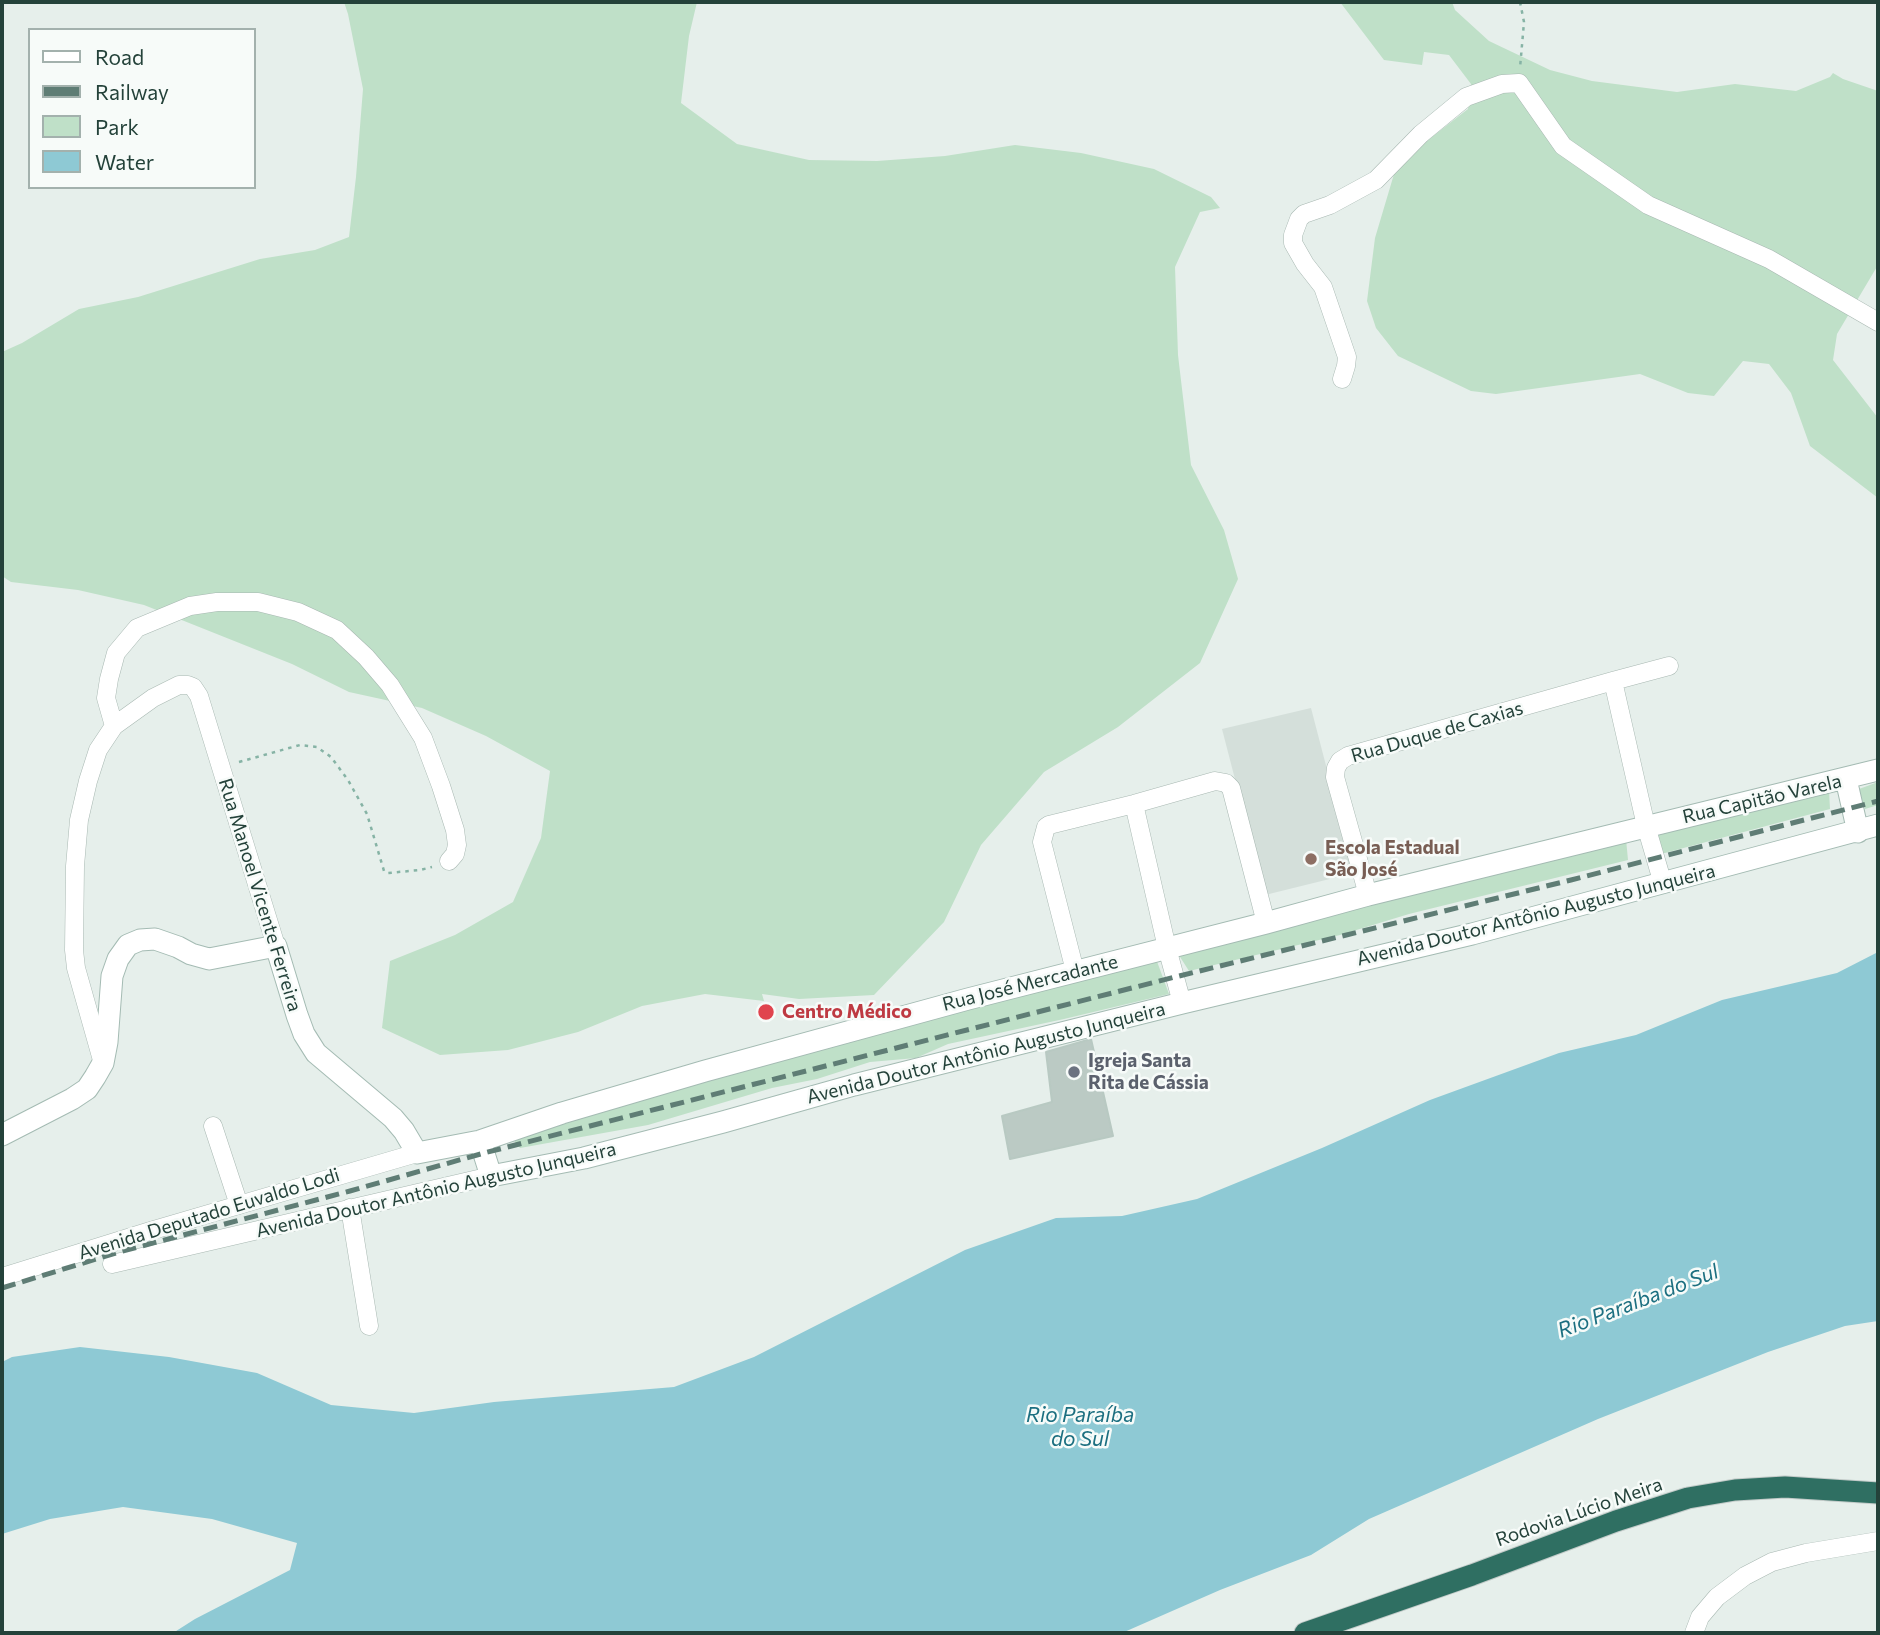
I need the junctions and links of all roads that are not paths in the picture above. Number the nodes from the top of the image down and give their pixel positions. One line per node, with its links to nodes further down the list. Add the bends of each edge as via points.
1 (1878, 322): 2 (street, via 1769,259 1648,205 1563,146 1519,83 1502,84 1466,97 1376,180 1299,219 1293,243 1323,287 1347,357)
2 (1342, 379)
3 (1669, 666): 4 (street, Rua Duque de Caxias)
4 (1613, 681): 9 (street); 13 (street, Rua Duque de Caxias, via 1340,761 1335,777)
5 (114, 726): 11 (street, via 106,698 109,679 116,653 137,628 190,606 217,602 258,602 298,612 337,630 366,657 390,685 423,738 455,830 457,845); 15 (street, Rua Manoel Vicente Ferreira, via 179,685 193,687); 19 (street, via 98,750 88,780 75,866 76,968)
6 (1878, 770): 7 (street, Rua Capitão Varela)
7 (1846, 779): 9 (street, Rua Capitão Varela); 10 (street)
8 (1134, 804): 14 (street, via 1215,780 1226,783); 16 (street); 17 (street, via 1044,830 1042,842)
9 (1646, 826): 12 (street); 13 (street, Rua José Mercadante)
10 (1868, 829): 12 (street, Avenida Doutor Antônio Augusto Junqueira)
11 (449, 861)
12 (1663, 884): 18 (street, Avenida Doutor Antônio Augusto Junqueira)
13 (1368, 895): 14 (street, Rua José Mercadante)
14 (1266, 923): 16 (street, Rua José Mercadante)
15 (276, 946): 19 (street, via 209,959 155,939 128,945 112,976); 23 (street, Rua Manoel Vicente Ferreira, via 300,1025 316,1053 393,1118)
16 (1167, 948): 17 (street, Rua José Mercadante); 18 (street)
17 (1075, 971): 22 (street, Rua José Mercadante, via 692,1075)
18 (1182, 1003): 24 (street, Avenida Doutor Antônio Augusto Junqueira, via 634,1146)
19 (103, 1063): 21 (street, via 87,1088 72,1100)
20 (213, 1126): 25 (street)
21 (2, 1135)
22 (480, 1141): 23 (street, Rua José Mercadante); 24 (street)
23 (417, 1153): 25 (street, Avenida Deputado Euvaldo Lodi)
24 (491, 1176): 26 (street, Avenida Doutor Antônio Augusto Junqueira)
25 (239, 1205): 28 (street, Avenida Deputado Euvaldo Lodi)
26 (350, 1208): 27 (street, Avenida Doutor Antônio Augusto Junqueira); 29 (street)
27 (113, 1264)
28 (2, 1277)
29 (369, 1326)
30 (1878, 1493): 32 (highway, Rodovia Lúcio Meira, via 1785,1487 1688,1498)
31 (1878, 1541): 33 (street, via 1772,1562 1717,1597 1700,1617)
32 (1305, 1633)
33 (1694, 1633)

